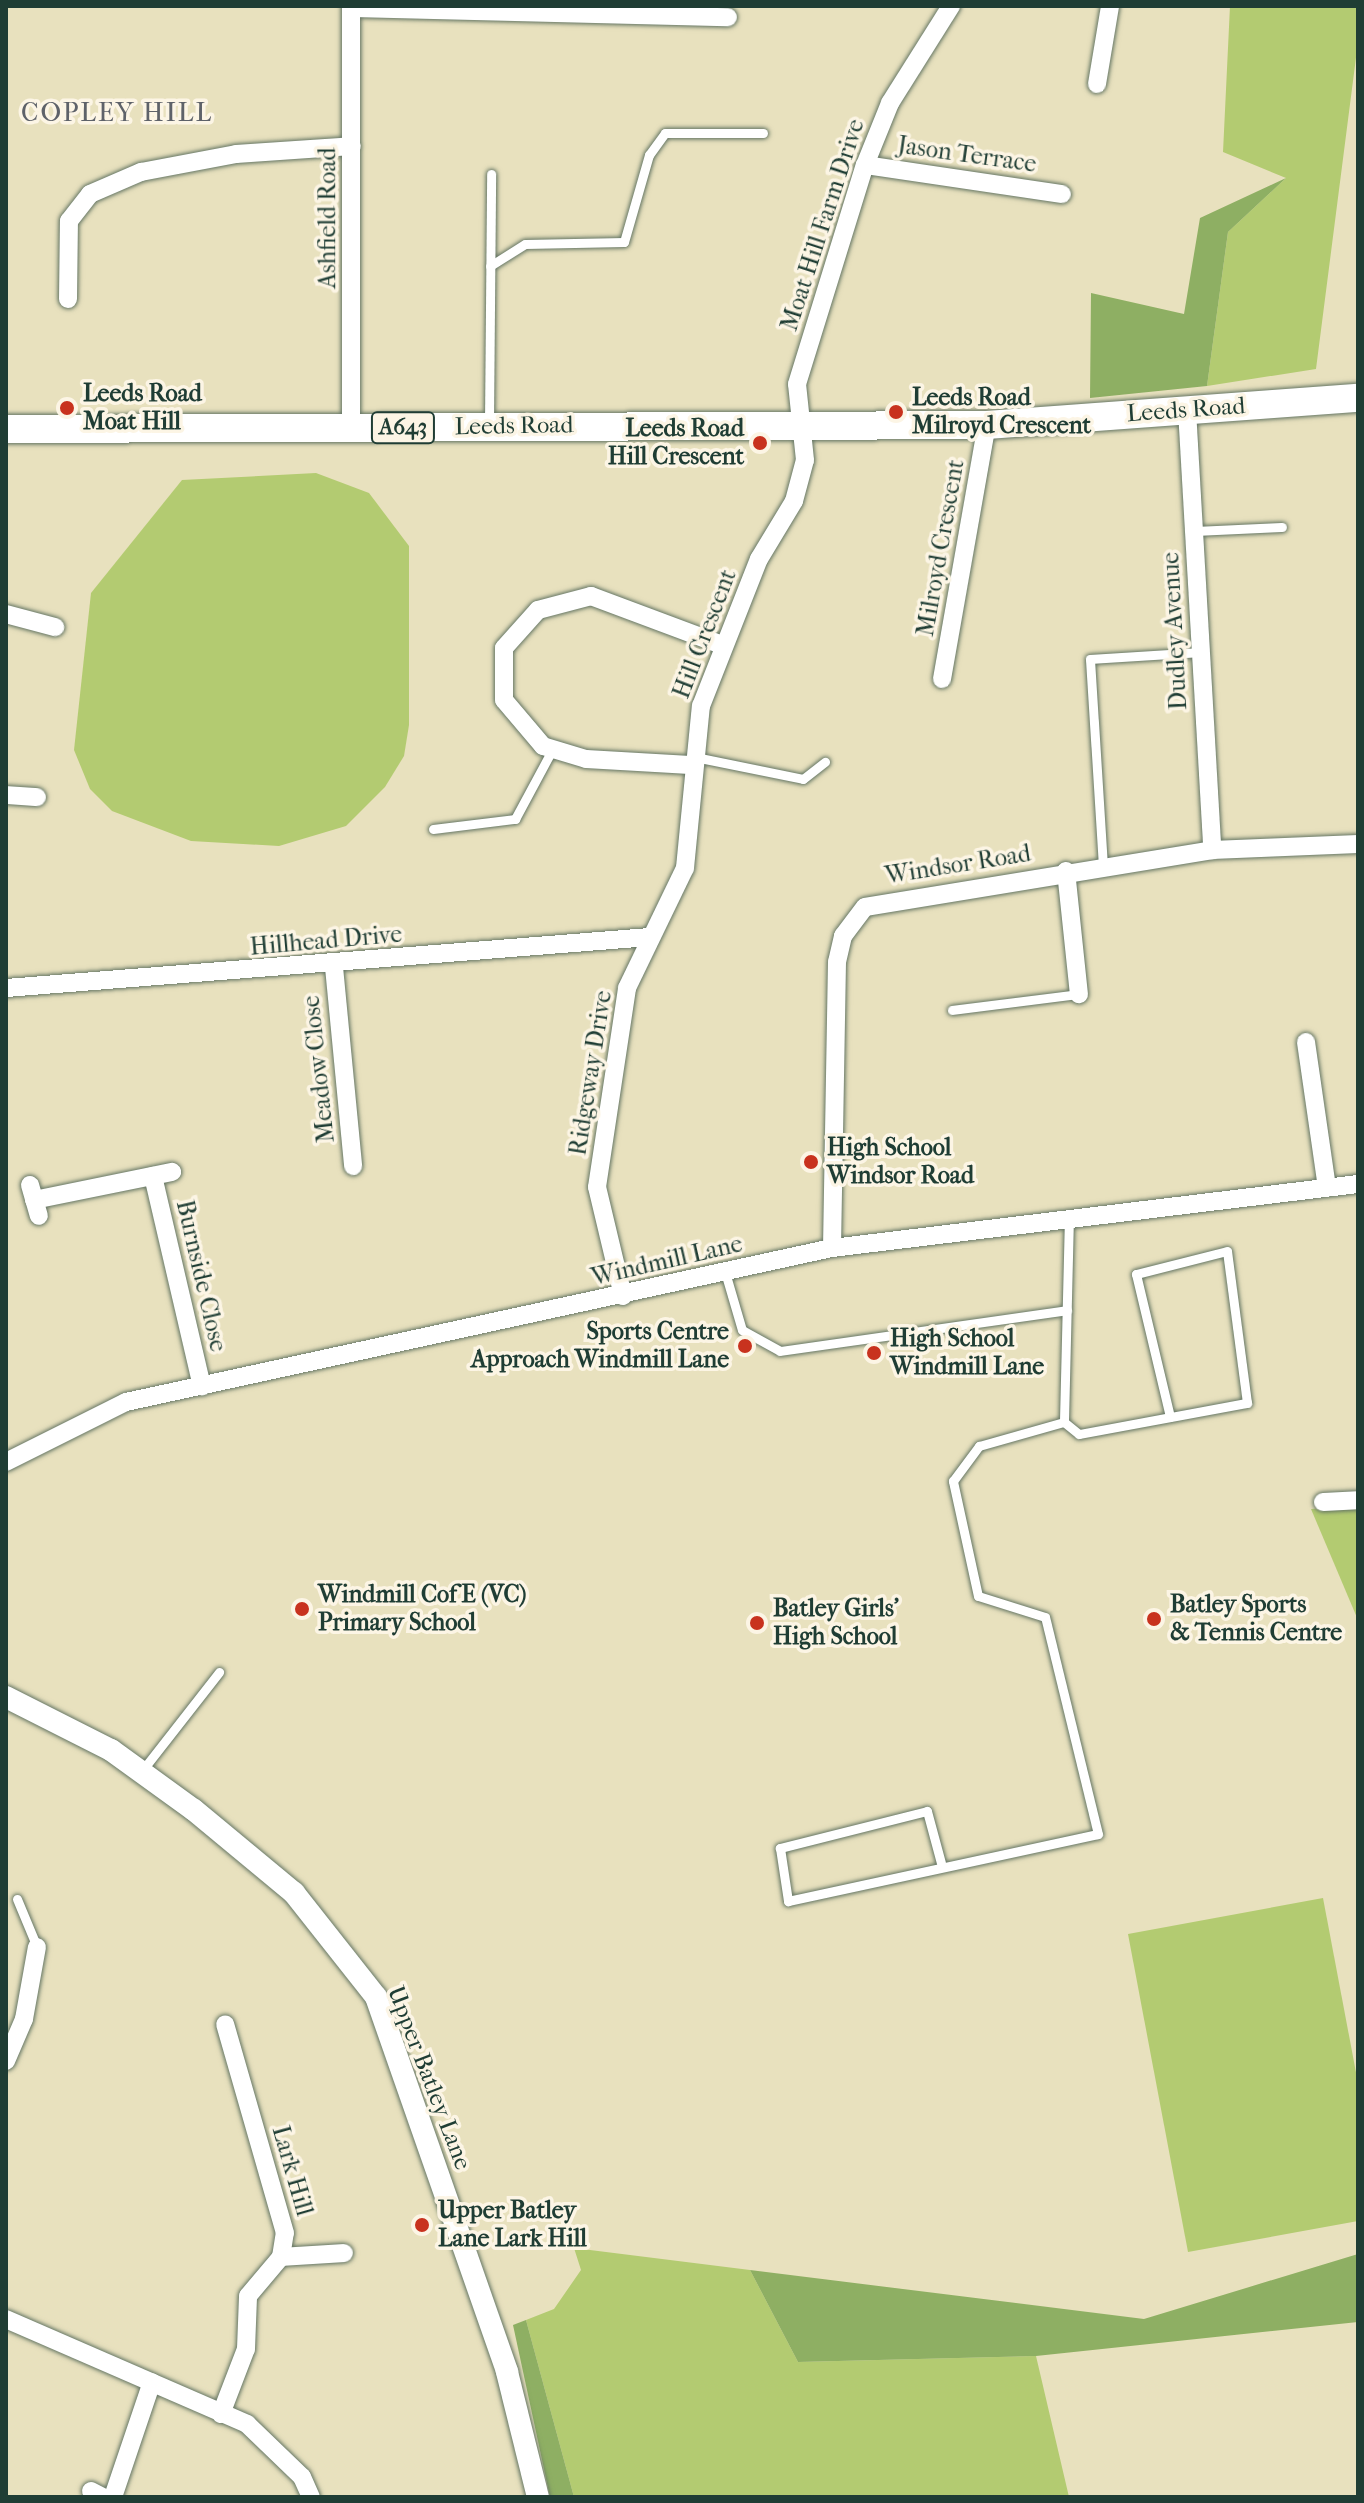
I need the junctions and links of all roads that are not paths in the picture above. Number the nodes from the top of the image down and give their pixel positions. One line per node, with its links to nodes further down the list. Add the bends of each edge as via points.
1 (951, 6): 8 (street, Moat Hill Farm Drive, via 890,103)
2 (1110, 6): 5 (street)
3 (352, 7): 4 (street); 7 (street, Ashfield Road)
4 (728, 17)
5 (1097, 84)
6 (763, 133): 11 (lane, via 665,133 649,155 624,242 525,244)
7 (352, 146): 12 (street, via 236,154 141,172 90,194 69,221); 18 (street, Ashfield Road)
8 (865, 165): 10 (street, Jason Terrace); 19 (street, Moat Hill Farm Drive, via 797,384)
9 (491, 174): 11 (lane)
10 (1062, 194)
11 (490, 266): 15 (lane)
12 (68, 299)
13 (1358, 398): 14 (main road, Leeds Road / A643)
14 (1187, 410): 16 (main road, Leeds Road / A643); 21 (street, Dudley Avenue)
15 (489, 425): 18 (main road, Leeds Road / A643); 19 (main road, Leeds Road / A643)
16 (987, 425): 19 (main road, Leeds Road / A643); 26 (street, Milroyd Crescent)
17 (6, 429): 18 (main road, Leeds Road / A643)
18 (351, 429)
19 (801, 429): 24 (street, Hill Crescent, via 805,460 794,501 759,559)
20 (1282, 527): 21 (lane)
21 (1194, 531): 25 (street, Dudley Avenue)
22 (6, 614): 23 (street)
23 (55, 627)
24 (722, 645): 27 (street, via 591,596 538,610 504,648 504,700 514,721); 28 (street, Hill Crescent)
25 (1201, 652): 34 (street, Dudley Avenue); 35 (lane, via 1090,659)
26 (942, 679)
27 (552, 750): 28 (street); 32 (lane, via 515,819)
28 (691, 761): 29 (lane, via 803,779); 36 (street, Hill Crescent)
29 (825, 762)
30 (6, 795): 31 (street)
31 (37, 797)
32 (433, 829)
33 (1358, 844): 34 (street, Windsor Road)
34 (1212, 850): 35 (street, Windsor Road)
35 (1103, 866): 37 (street, Windsor Road)
36 (685, 868): 38 (street, Ridgeway Drive)
37 (1066, 871): 41 (street); 49 (street, Windsor Road, via 890,898 865,907 843,936)
38 (649, 937): 39 (street, Hillhead Drive, via 549,940); 51 (street, Ridgeway Drive, via 627,988 597,1187)
39 (334, 967): 40 (street, Hillhead Drive); 44 (street, Meadow Close)
40 (6, 988)
41 (1079, 994): 42 (lane)
42 (952, 1010)
43 (1306, 1042): 46 (street)
44 (353, 1166)
45 (1358, 1184): 46 (street, Windmill Lane)
46 (1327, 1187): 48 (street, Windmill Lane)
47 (34, 1200): 53 (street, Burnside Close, via 162,1174)
48 (1069, 1216): 49 (street, Windmill Lane); 52 (lane)
49 (832, 1248): 50 (street, Windmill Lane)
50 (725, 1272): 51 (street, Windmill Lane); 52 (lane, via 742,1330 780,1351)
51 (623, 1296): 53 (street, Windmill Lane)
52 (1067, 1310): 55 (lane)
53 (202, 1386): 56 (street, Windmill Lane, via 126,1402)
54 (1170, 1417): 54 (lane, via 1247,1403 1227,1251 1136,1274); 55 (lane, via 1079,1434)
55 (1064, 1422): 62 (lane, via 979,1446 953,1481 978,1596 1045,1617 1098,1834)
56 (6, 1462)
57 (1358, 1500): 58 (street)
58 (1323, 1502)
59 (219, 1672): 61 (lane)
60 (6, 1697): 61 (street, Upper Batley Lane)
61 (141, 1772): 74 (street, Upper Batley Lane, via 294,1893 376,1997 507,2372)
62 (941, 1863): 62 (lane, via 788,1901 780,1848 927,1811)
63 (17, 1899): 64 (lane)
64 (37, 1947): 66 (street, via 24,2019)
65 (225, 2024): 68 (street, Lark Hill, via 285,2233)
66 (6, 2061)
67 (344, 2253): 68 (street)
68 (281, 2257): 71 (street, via 248,2296 246,2349)
69 (6, 2319): 70 (street)
70 (152, 2382): 71 (street); 72 (street)
71 (221, 2414): 73 (street, via 247,2424 302,2477)
72 (113, 2497)
73 (311, 2497)
74 (538, 2497)

